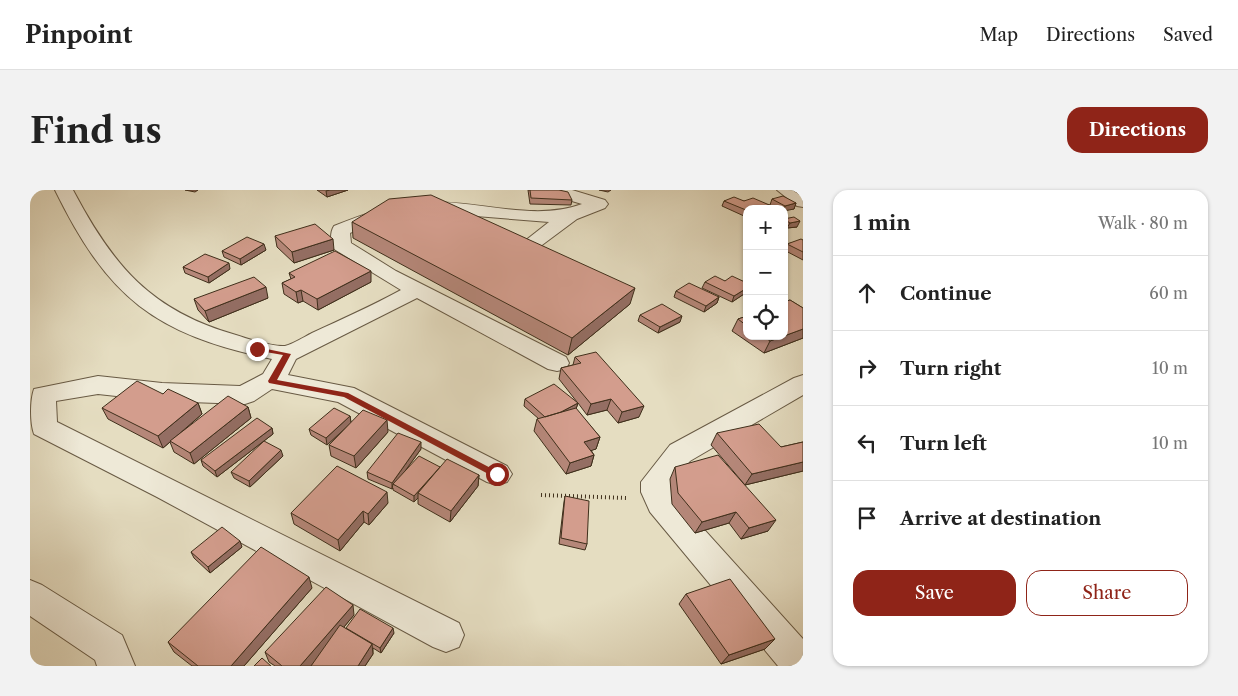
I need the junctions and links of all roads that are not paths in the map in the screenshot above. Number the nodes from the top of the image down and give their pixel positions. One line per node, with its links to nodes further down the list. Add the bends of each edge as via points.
1 (64, 190): 8 (street, via 98,254 142,301 180,325 209,336)
2 (554, 190): 6 (street, via 599,204)
3 (786, 190): 4 (street)
4 (803, 202)
5 (453, 208): 6 (street, via 556,217); 6 (street, via 524,241); 7 (street, via 377,215 341,230 341,244 353,254)
6 (570, 215)
7 (417, 289): 8 (street, via 386,308); 9 (street)
8 (287, 354): 10 (street)
9 (557, 363)
10 (272, 381): 11 (street, via 244,395); 13 (street, via 346,394)
11 (36, 384): 15 (street, via 44,428 168,489)
12 (803, 384): 17 (street, via 680,453 656,482 661,503)
13 (497, 474)
14 (30, 596): 16 (street, via 109,648)
15 (446, 635)
16 (116, 666)
17 (802, 666)

